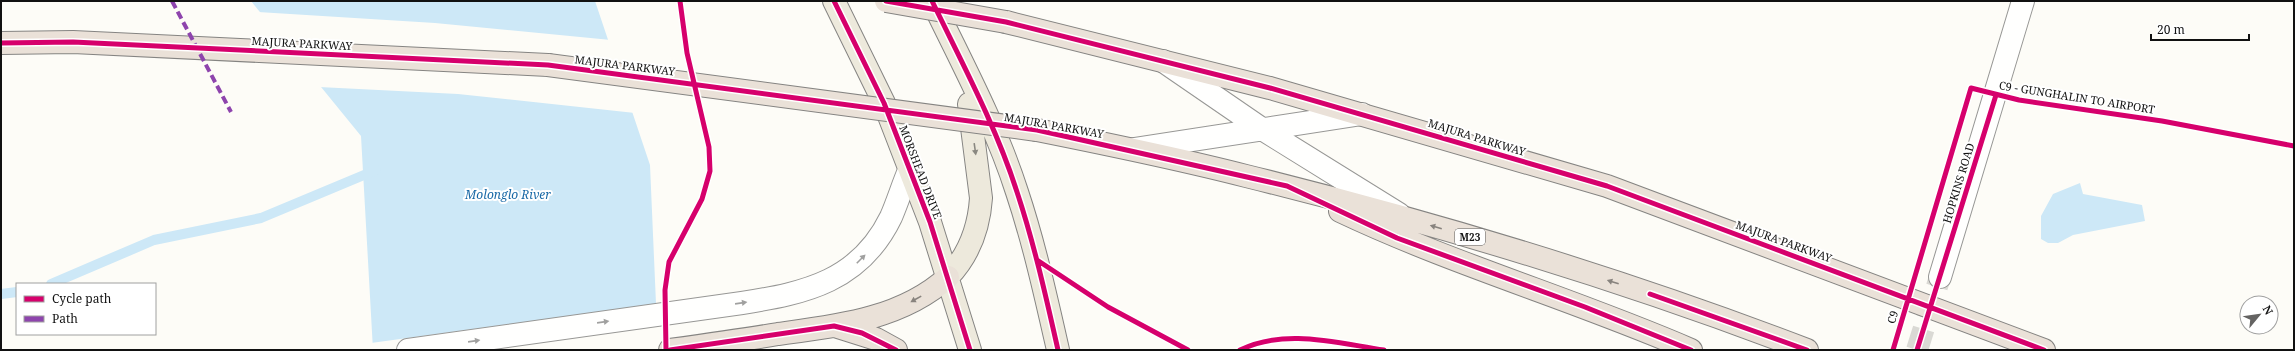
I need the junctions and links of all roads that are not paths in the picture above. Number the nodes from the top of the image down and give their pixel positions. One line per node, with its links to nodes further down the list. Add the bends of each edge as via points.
1 (834, 1): 11 (main road, MORSHEAD DRIVE, via 884,103)
2 (886, 1): 6 (highway, MAJURA PARKWAY, bridge, via 1006,22)
3 (932, 1): 7 (main road)
4 (2023, 1): 15 (street, HOPKINS ROAD)
5 (1, 43): 10 (highway, MAJURA PARKWAY / M23, bridge, via 73,42 548,65 1037,130)
6 (1160, 60): 8 (highway, MAJURA PARKWAY); 9 (street)
7 (964, 69): 14 (main road, one-way to 14, via 981,198 973,238 960,263); 21 (main road, via 985,110 1009,171 1037,260)
8 (1364, 113): 9 (street); 24 (highway, MAJURA PARKWAY, via 1607,186)
9 (1262, 129): 10 (street); 13 (street)
10 (1131, 150): 12 (highway, MAJURA PARKWAY / M23)
11 (910, 168): 14 (main road, MORSHEAD DRIVE); 18 (street, one-way to 11, via 766,299 799,292 846,271 860,260 878,239 891,216)
12 (1287, 186): 13 (highway, MAJURA PARKWAY / M23); 22 (highway, via 1397,238 1586,307)
13 (1407, 218): 23 (highway, MAJURA PARKWAY / M23, one-way to 13, via 1636,289)
14 (948, 277): 16 (highway, one-way to 16, via 931,290 896,309); 17 (main road, MORSHEAD DRIVE)
15 (1940, 277)
16 (834, 326): 19 (highway); 20 (highway, via 862,333)
17 (968, 342)
18 (408, 350)
19 (670, 350)
20 (896, 350)
21 (1058, 350)
22 (1691, 350)
23 (1807, 350)
24 (2044, 350)

